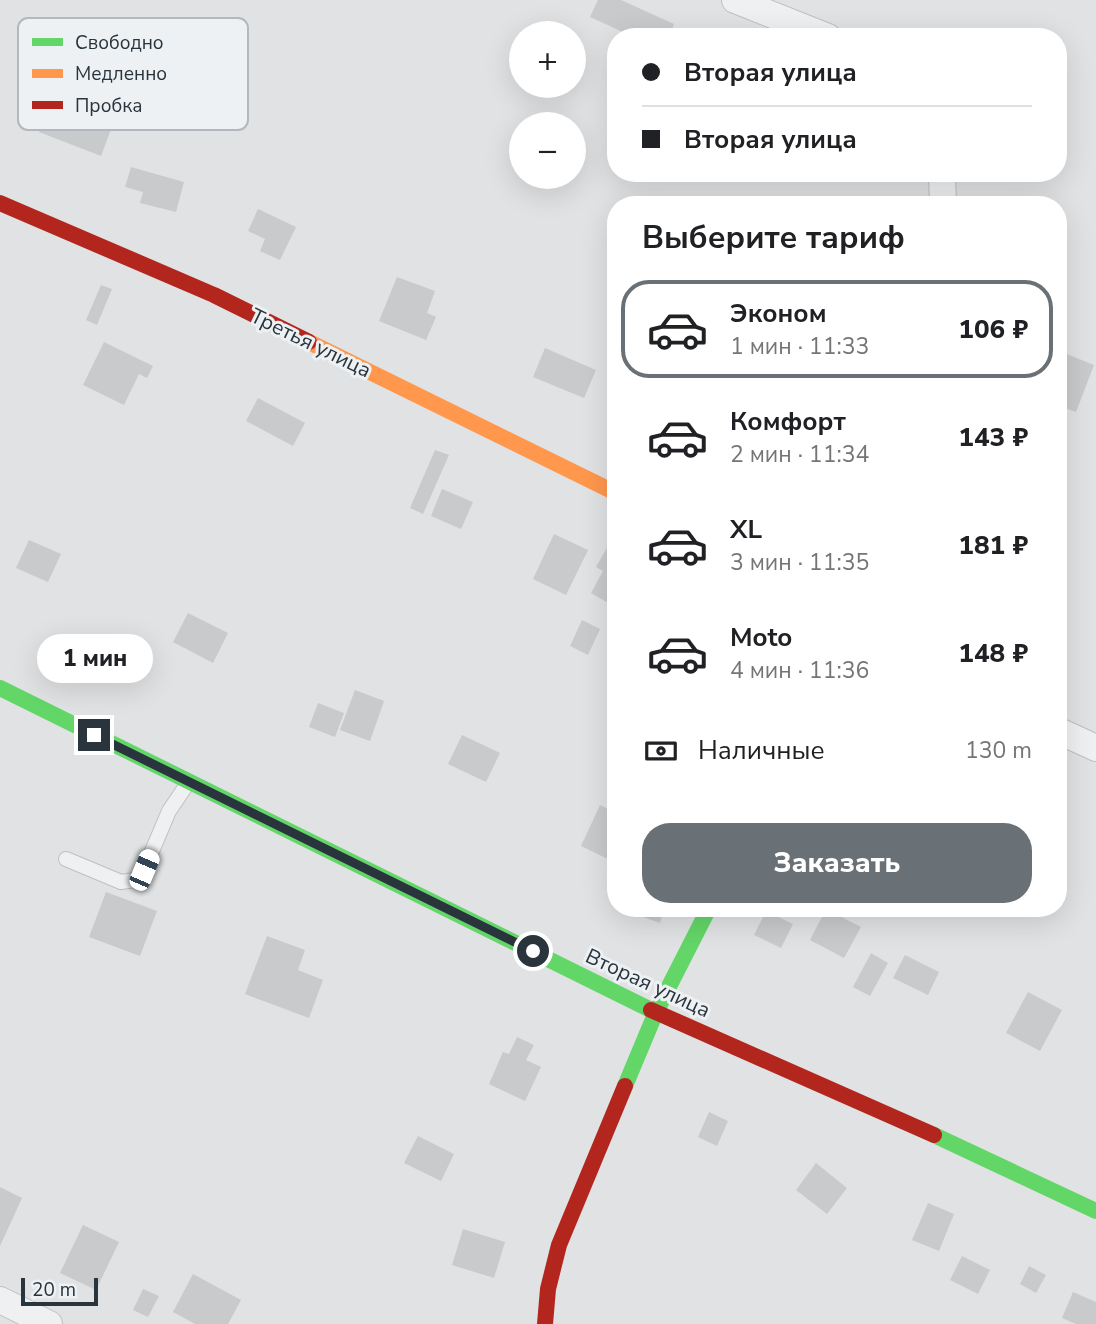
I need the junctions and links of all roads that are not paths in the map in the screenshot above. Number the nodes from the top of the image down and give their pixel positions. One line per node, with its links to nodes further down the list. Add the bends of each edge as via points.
1 (735, 0): 2 (street)
2 (805, 28)
3 (0, 203): 4 (main road, Третья улица, via 214,295)
4 (607, 489)
5 (0, 688): 8 (main road, Вторая улица)
6 (1067, 735): 7 (street)
7 (1096, 748)
8 (189, 782): 9 (lane, via 169,811 144,870 135,880 121,882); 11 (main road, Вторая улица)
9 (66, 859)
10 (704, 917): 11 (main road)
11 (656, 1012): 12 (main road, Вторая улица); 15 (main road, via 559,1245)
12 (1096, 1211)
13 (0, 1300): 14 (street)
14 (48, 1324)
15 (545, 1324)

